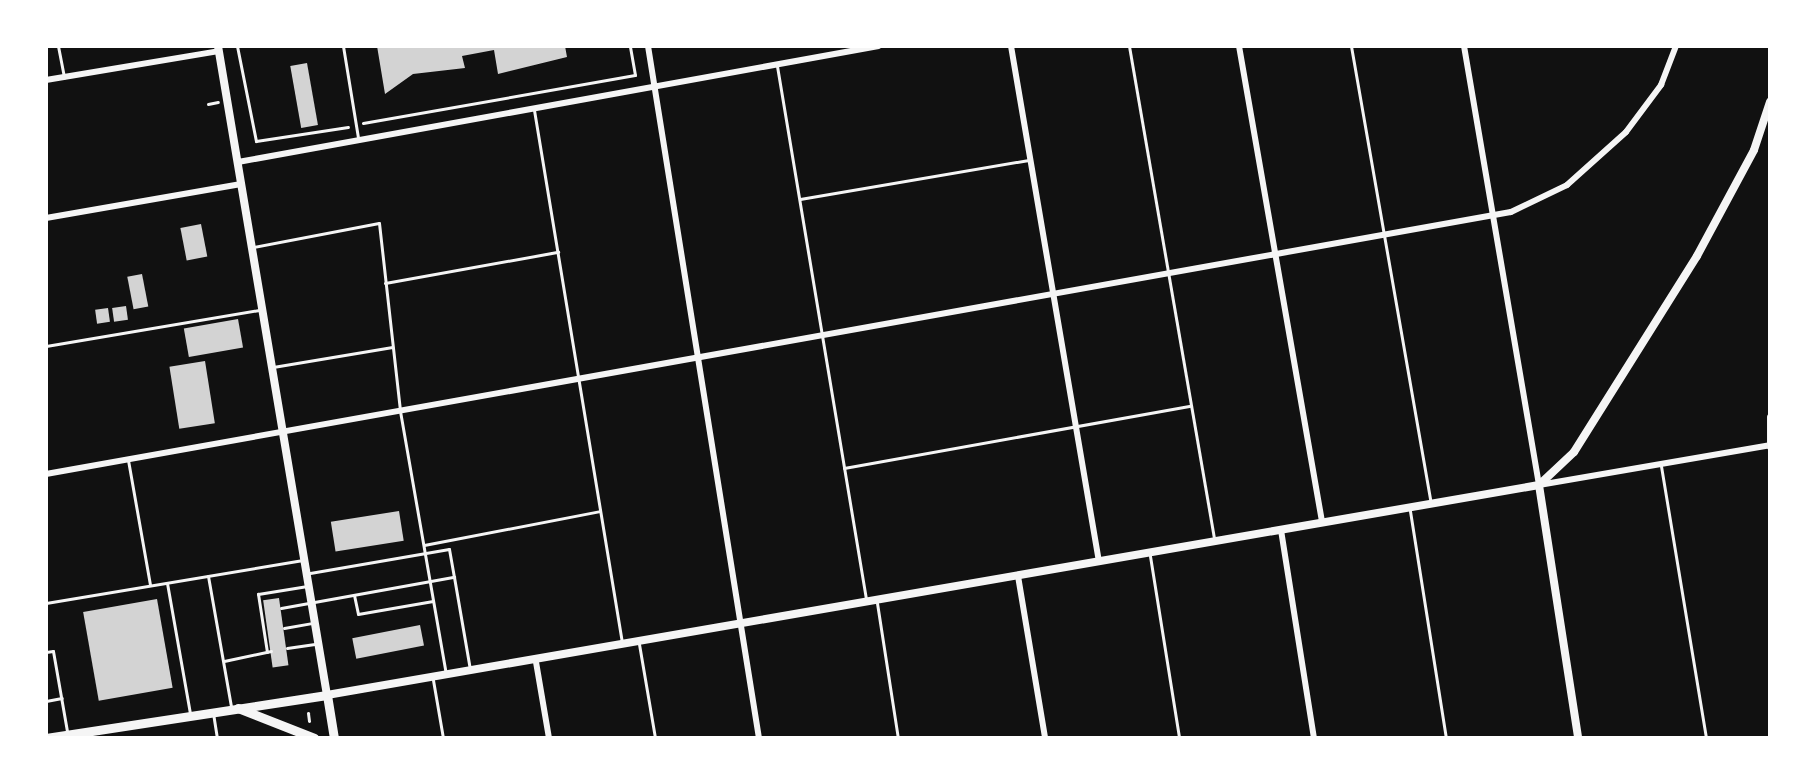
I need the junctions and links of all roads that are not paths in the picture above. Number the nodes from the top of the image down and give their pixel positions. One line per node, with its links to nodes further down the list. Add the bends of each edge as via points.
1 (58, 46): 13 (lane)
2 (343, 46): 18 (lane)
3 (648, 46): 15 (street)
4 (879, 46): 12 (street)
5 (1011, 46): 19 (street)
6 (1129, 46): 29 (lane)
7 (1239, 46): 28 (street)
8 (1351, 46): 25 (lane)
9 (1464, 46): 23 (street)
10 (1676, 46): 23 (street, via 1642,112 1585,172 1533,205)
11 (218, 48): 13 (street); 20 (street)
12 (777, 64): 15 (street); 22 (lane)
13 (64, 77): 14 (street)
14 (46, 80)
15 (654, 86): 17 (street); 36 (street)
16 (1770, 102): 49 (street, via 1754,150 1705,243 1574,452)
17 (534, 106): 18 (street); 27 (lane)
18 (358, 138): 20 (street)
19 (1029, 160): 22 (lane); 31 (street)
20 (238, 162): 21 (street)
21 (241, 184): 24 (street); 26 (street)
22 (799, 200): 33 (lane)
23 (1491, 216): 25 (street); 49 (street)
24 (46, 218)
25 (1384, 235): 28 (street); 50 (lane)
26 (253, 247): 30 (lane, via 379,223); 32 (street)
27 (558, 252): 30 (lane); 38 (lane)
28 (1274, 255): 29 (street); 53 (street)
29 (1170, 272): 31 (street); 39 (lane)
30 (383, 284): 35 (lane)
31 (1049, 293): 33 (street); 42 (street)
32 (262, 309): 34 (lane); 37 (street)
33 (821, 334): 36 (street); 47 (lane)
34 (46, 346)
35 (392, 347): 37 (lane); 40 (lane)
36 (695, 357): 38 (street); 76 (street)
37 (273, 368): 43 (street)
38 (578, 378): 40 (street); 52 (lane)
39 (1190, 406): 42 (lane); 55 (lane)
40 (400, 411): 43 (street); 56 (lane)
41 (1770, 417): 44 (street)
42 (1075, 425): 47 (lane); 60 (street)
43 (284, 432): 45 (street); 59 (street)
44 (1770, 445): 46 (street)
45 (128, 460): 48 (street); 67 (lane)
46 (1660, 463): 49 (street); 109 (lane)
47 (844, 468): 71 (lane)
48 (46, 474)
49 (1539, 485): 50 (street); 108 (street)
50 (1431, 503): 51 (street)
51 (1409, 507): 53 (street); 107 (lane)
52 (600, 511): 56 (lane); 80 (lane)
53 (1322, 523): 54 (street)
54 (1281, 530): 55 (street); 106 (street)
55 (1214, 541): 58 (street)
56 (424, 545): 57 (lane)
57 (425, 553): 61 (lane); 64 (lane, via 449,549); 65 (lane)
58 (1150, 553): 60 (street); 105 (lane)
59 (304, 560): 61 (street); 62 (lane)
60 (1099, 562): 63 (street)
61 (307, 574): 68 (street)
62 (208, 576): 66 (lane); 83 (lane)
63 (1018, 576): 71 (street); 104 (street)
64 (454, 577): 65 (lane); 85 (lane)
65 (430, 581): 69 (lane); 70 (lane)
66 (167, 582): 67 (lane); 93 (lane)
67 (150, 585): 72 (lane)
68 (309, 586): 73 (street); 83 (lane, via 258,594 269,652)
69 (354, 595): 70 (lane, via 358,614); 73 (lane)
70 (433, 601): 86 (lane)
71 (872, 602): 76 (street); 103 (lane)
72 (46, 603)
73 (312, 603): 74 (lane); 75 (street)
74 (281, 608)
75 (315, 622): 77 (lane); 78 (street)
76 (742, 625): 79 (street); 102 (street)
77 (284, 628)
78 (318, 643): 81 (lane); 88 (street)
79 (639, 644): 80 (street); 101 (lane)
80 (623, 646): 84 (street)
81 (287, 648)
82 (46, 652): 89 (lane, via 53,651)
83 (223, 661): 91 (lane)
84 (536, 662): 85 (street); 100 (street)
85 (470, 673): 86 (street)
86 (446, 678): 87 (street)
87 (433, 680): 88 (street); 99 (lane)
88 (327, 695): 91 (main road); 98 (main road)
89 (62, 698): 90 (lane); 94 (lane)
90 (46, 701)
91 (231, 706): 92 (main road); 97 (main road)
92 (213, 710): 93 (main road); 96 (lane)
93 (190, 713): 94 (main road)
94 (67, 734): 95 (main road)
95 (46, 738)
96 (217, 738)
97 (314, 738)
98 (334, 738)
99 (443, 738)
100 (549, 738)
101 (655, 738)
102 (759, 738)
103 (898, 738)
104 (1045, 738)
105 (1179, 738)
106 (1314, 738)
107 (1446, 738)
108 (1578, 738)
109 (1706, 738)

